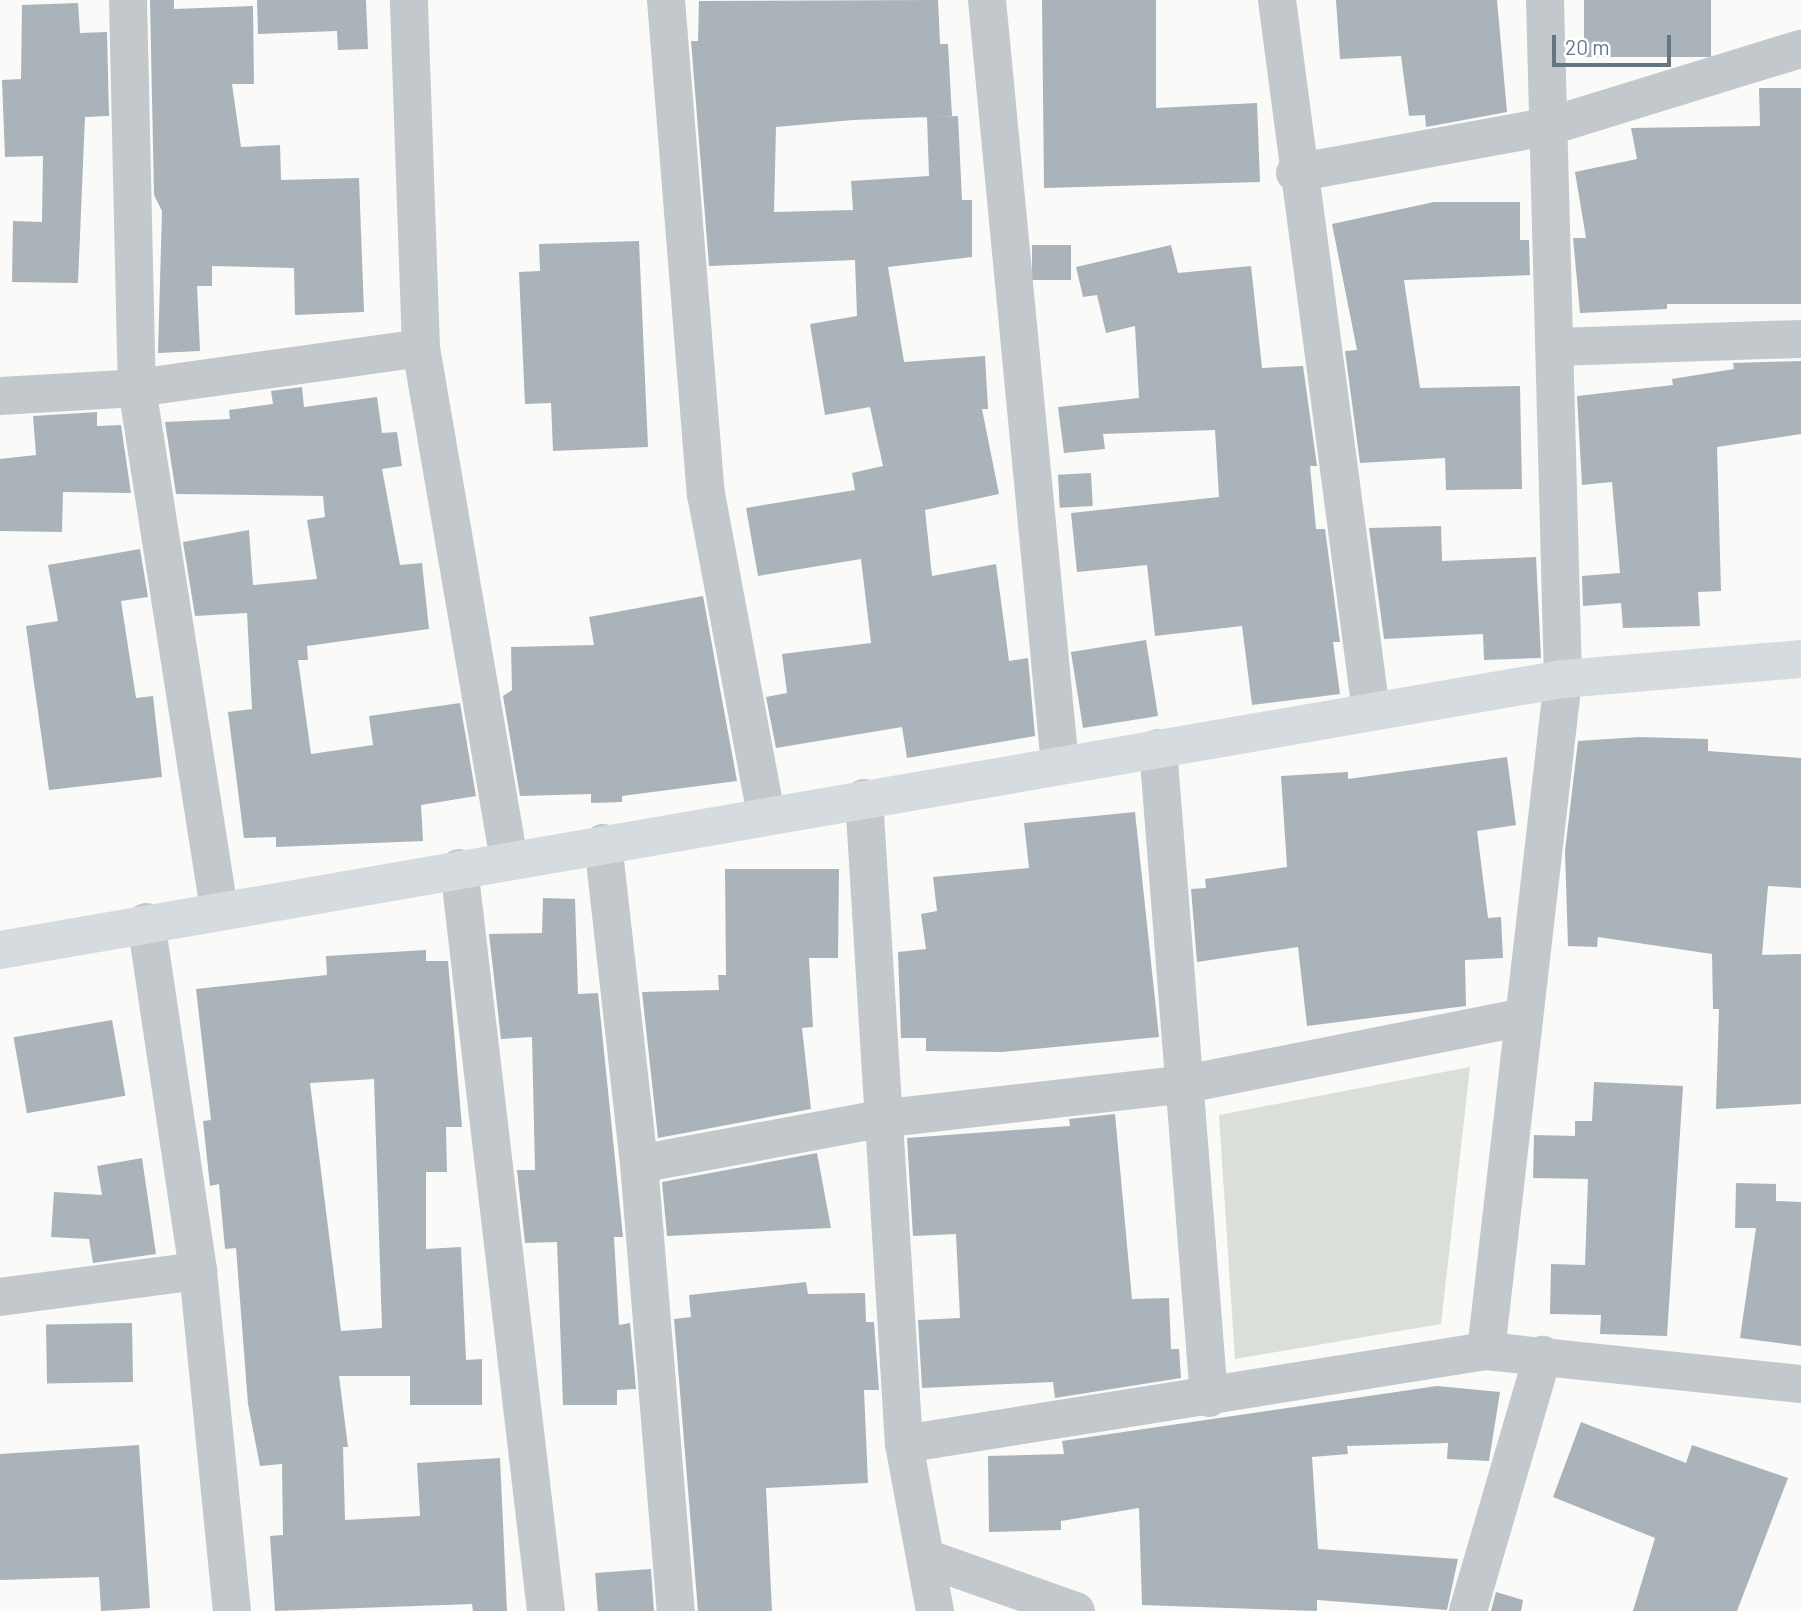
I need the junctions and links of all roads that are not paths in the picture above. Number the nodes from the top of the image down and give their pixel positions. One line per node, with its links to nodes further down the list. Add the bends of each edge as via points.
1 (128, 0): 13 (street)
2 (409, 0): 12 (street)
3 (666, 0): 21 (street, via 706,494)
4 (987, 0): 19 (street)
5 (1277, 0): 9 (street)
6 (1545, 0): 8 (street)
7 (1801, 49): 8 (street)
8 (1550, 126): 9 (street); 11 (street)
9 (1295, 173): 17 (street)
10 (1801, 339): 11 (street)
11 (1556, 347): 16 (street)
12 (421, 348): 13 (street); 23 (street)
13 (137, 388): 14 (street); 25 (street)
14 (0, 396)
15 (1801, 659): 16 (main road)
16 (1563, 679): 17 (main road); 28 (street)
17 (1371, 711): 18 (main road)
18 (1158, 748): 19 (main road); 29 (street)
19 (1060, 765): 20 (main road)
20 (864, 798): 21 (main road); 30 (street)
21 (766, 816): 22 (main road)
22 (603, 843): 23 (main road); 31 (street)
23 (509, 860): 24 (main road)
24 (459, 868): 25 (main road); 41 (street)
25 (219, 909): 26 (main road)
26 (146, 922): 27 (main road); 32 (street)
27 (0, 950)
28 (1520, 1018): 29 (street); 34 (street)
29 (1186, 1084): 30 (street); 37 (street)
30 (879, 1119): 31 (street); 38 (street)
31 (639, 1164): 42 (street)
32 (198, 1271): 33 (street); 40 (street)
33 (0, 1297)
34 (1486, 1351): 35 (street); 37 (street)
35 (1543, 1355): 36 (street); 45 (street)
36 (1801, 1384)
37 (1209, 1398): 38 (street)
38 (904, 1444): 39 (street)
39 (926, 1558): 43 (street); 44 (street)
40 (232, 1611)
41 (546, 1611)
42 (676, 1611)
43 (935, 1611)
44 (1076, 1611)
45 (1468, 1611)

